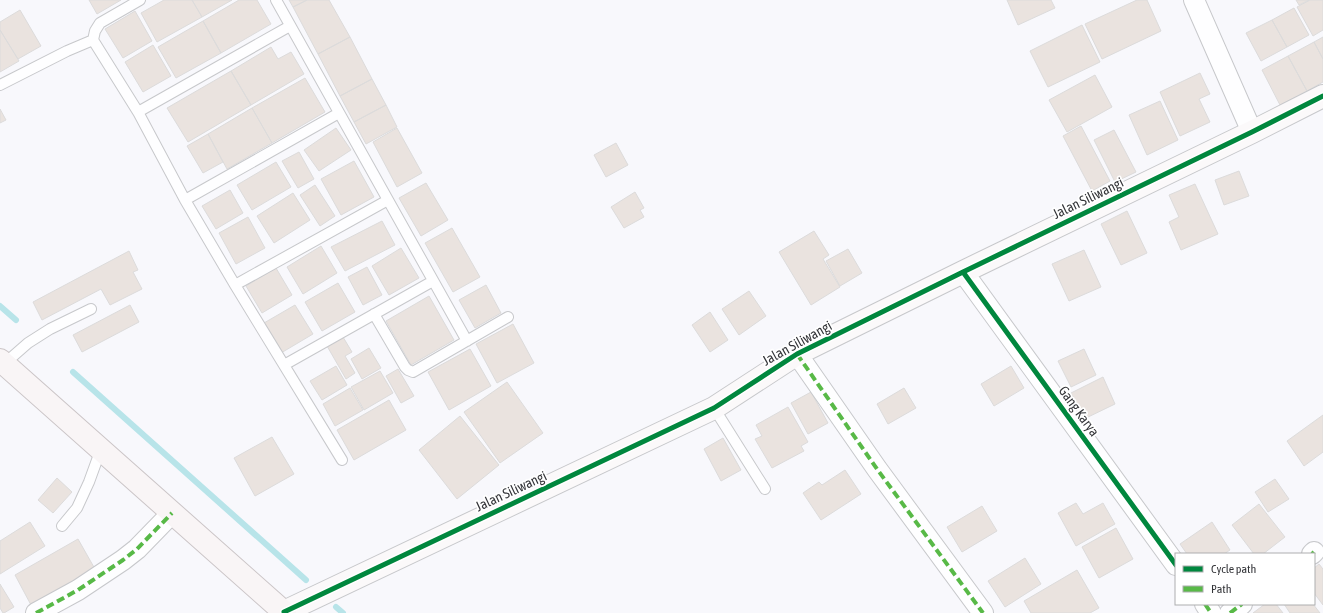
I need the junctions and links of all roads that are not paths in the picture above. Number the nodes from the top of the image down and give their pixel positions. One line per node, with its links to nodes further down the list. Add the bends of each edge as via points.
1 (140, 0): 5 (lane, via 100,23)
2 (276, 0): 4 (lane)
3 (1194, 0): 10 (street)
4 (290, 26): 8 (lane); 9 (lane)
5 (92, 40): 6 (lane); 8 (lane)
6 (0, 85)
7 (1323, 96): 10 (street, Jalan Siliwangi)
8 (138, 112): 11 (lane)
9 (339, 113): 11 (lane); 12 (lane)
10 (1252, 132): 13 (street, Jalan Siliwangi)
11 (185, 200): 15 (lane)
12 (388, 200): 14 (lane); 15 (lane)
13 (963, 272): 20 (street, Jalan Siliwangi); 29 (street, Gang Karya)
14 (433, 281): 17 (lane); 19 (lane)
15 (235, 285): 22 (lane)
16 (91, 309): 21 (lane, via 50,329)
17 (374, 314): 19 (lane, via 405,367 413,372); 22 (lane)
18 (508, 317): 19 (lane)
19 (467, 341)
20 (797, 354): 23 (street, Jalan Siliwangi); 33 (street, via 877,469)
21 (2, 362): 24 (main road)
22 (284, 364): 25 (lane)
23 (714, 408): 26 (lane); 31 (street, Jalan Siliwangi)
24 (101, 449): 27 (main road); 28 (lane, via 77,508)
25 (342, 460)
26 (765, 489)
27 (172, 513): 31 (main road); 32 (street, via 123,560 78,590)
28 (62, 526)
29 (1175, 564)
30 (1241, 605): 34 (street)
31 (285, 612)
32 (36, 613)
33 (983, 613)
34 (1230, 613)

